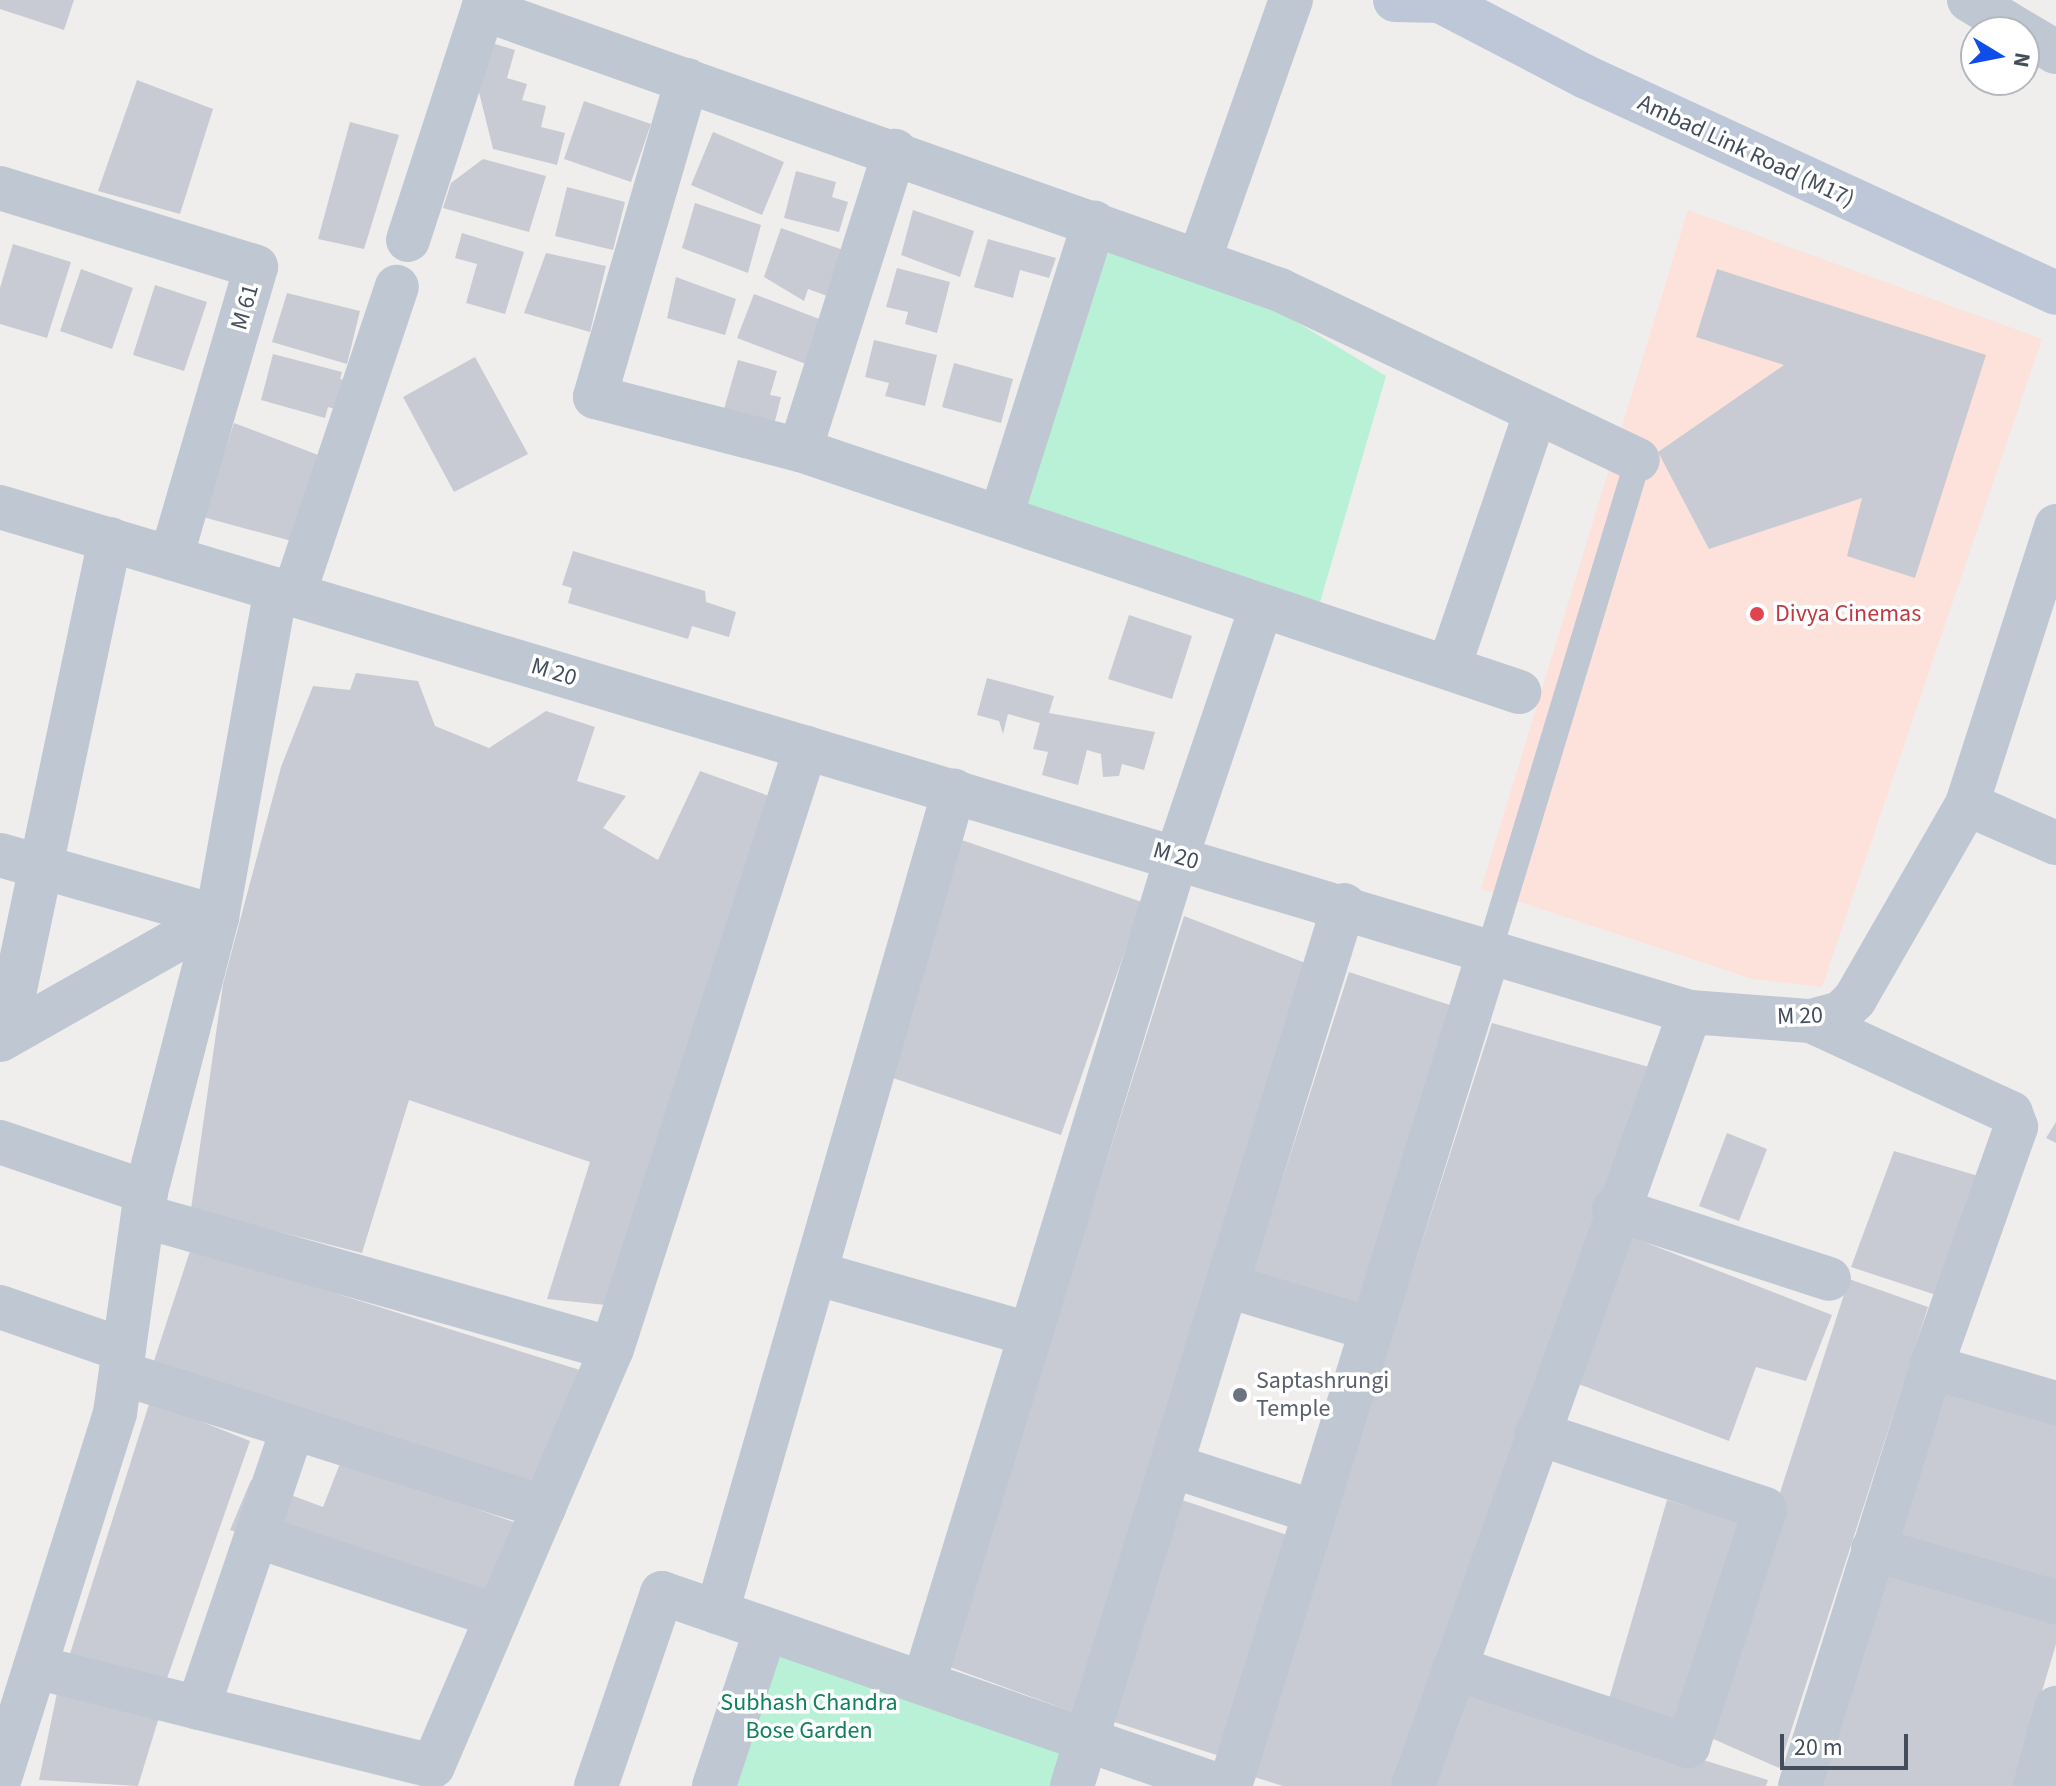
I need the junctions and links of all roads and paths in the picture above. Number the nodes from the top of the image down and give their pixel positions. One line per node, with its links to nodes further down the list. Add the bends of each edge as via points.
1 (1291, 0): 12 (street)
2 (1395, 0): 4 (main road, Ambad Link Road (M17))
3 (1969, 0): 6 (street)
4 (1440, 1): 14 (main road, Ambad Link Road (M17), via 1586,77)
5 (484, 4): 7 (street); 11 (street)
6 (1995, 16)
7 (687, 80): 8 (street); 16 (street, via 595,397)
8 (895, 151): 10 (street); 16 (street)
9 (0, 188): 22 (street, M 61, via 256,267)
10 (1094, 222): 12 (street); 19 (street)
11 (408, 240)
12 (1199, 261): 15 (street, via 1280,290)
13 (397, 287): 23 (street)
14 (2056, 293)
15 (1536, 412): 17 (street); 25 (street)
16 (800, 450): 19 (street)
17 (1638, 460): 35 (lane)
18 (0, 507): 21 (street, M 20)
19 (1001, 516): 24 (street)
20 (2056, 526): 29 (street, M 20)
21 (110, 539): 22 (street, M 20); 32 (street)
22 (171, 558): 23 (street, M 20)
23 (285, 592): 27 (street, M 20); 34 (street)
24 (1260, 611): 25 (street); 31 (street)
25 (1450, 664): 26 (street)
26 (1519, 692)
27 (806, 747): 28 (street, M 20); 48 (street)
28 (954, 791): 31 (street, M 20); 42 (street)
29 (1967, 804): 30 (street); 37 (street, M 20, via 1855,999 1841,1013)
30 (2056, 843)
31 (1177, 856): 33 (street, M 20); 47 (street)
32 (20, 861): 34 (street); 38 (street)
33 (1344, 905): 35 (street, M 20); 44 (street)
34 (217, 917): 38 (street); 40 (street)
35 (1490, 948): 36 (street, M 20); 46 (street)
36 (1690, 1012): 37 (street, M 20); 41 (street)
37 (1811, 1021): 50 (street, via 2011,1113 2016,1127)
38 (2, 1038)
39 (0, 1142): 40 (street)
40 (144, 1204): 48 (street); 49 (street)
41 (1614, 1209): 43 (street); 53 (street)
42 (815, 1273): 47 (street); 60 (street)
43 (1829, 1279)
44 (1228, 1286): 46 (street); 54 (street)
45 (2, 1314): 49 (street)
46 (1371, 1329): 56 (street)
47 (1029, 1334): 65 (street)
48 (612, 1349): 55 (street)
49 (123, 1362): 52 (street); 63 (street, via 115,1413)
50 (1931, 1367): 51 (street); 58 (street)
51 (2056, 1403)
52 (293, 1428): 55 (street); 57 (street)
53 (1536, 1433): 64 (street); 64 (street, via 1765,1509 1688,1746)
54 (1172, 1466): 56 (street); 68 (street)
55 (544, 1507): 61 (street)
56 (1314, 1512): 74 (street)
57 (259, 1537): 61 (street); 66 (street)
58 (1873, 1549): 59 (street); 76 (street)
59 (2056, 1602)
60 (717, 1612): 62 (street); 70 (street, via 662,1593)
61 (497, 1616): 66 (street, via 433,1766)
62 (766, 1629): 65 (street); 71 (street)
63 (35, 1667): 66 (street); 69 (street)
64 (1454, 1668): 75 (street)
65 (924, 1682): 68 (street)
66 (198, 1708)
67 (2056, 1708): 77 (street)
68 (1087, 1740): 72 (street); 73 (street)
69 (0, 1778)
70 (596, 1786)
71 (714, 1786)
72 (1072, 1786)
73 (1220, 1786)
74 (1230, 1786)
75 (1413, 1786)
76 (1800, 1786)
77 (2035, 1786)

